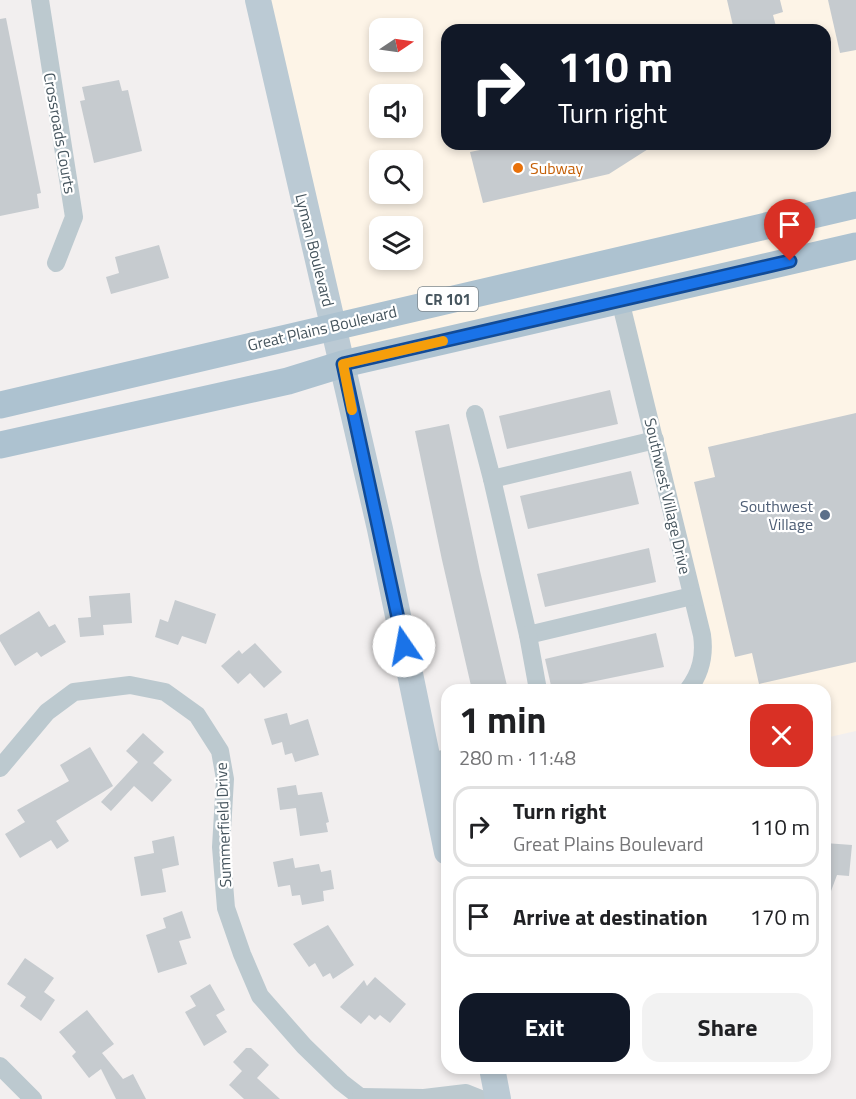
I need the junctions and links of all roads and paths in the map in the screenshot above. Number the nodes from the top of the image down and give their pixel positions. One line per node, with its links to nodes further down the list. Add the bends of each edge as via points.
1 (40, 0): 5 (street, Crossroads Courts, via 74,217)
2 (258, 0): 7 (street, Lyman Boulevard)
3 (856, 205): 7 (main road, Great Plains Boulevard / CR 101)
4 (856, 246): 6 (main road, CR 101)
5 (56, 263)
6 (620, 300): 8 (main road, CR 101); 11 (street, Southwest Village Drive)
7 (333, 326): 8 (street, Lyman Boulevard); 9 (main road, Great Plains Boulevard / CR 101)
8 (343, 364): 12 (main road, CR 101, via 288,381); 18 (street, Lyman Boulevard)
9 (0, 405)
10 (475, 414): 13 (street)
11 (655, 440): 13 (street); 14 (street, Southwest Village Drive)
12 (0, 445)
13 (492, 479): 15 (street)
14 (692, 596): 15 (street); 17 (street, Southwest Village Drive, via 704,650 700,670)
15 (528, 635): 16 (street)
16 (537, 684)
17 (692, 684)
18 (438, 761): 20 (street, Lyman Boulevard)
19 (0, 768): 23 (street, Summerfield Drive, via 47,712 74,692 130,685 165,692 197,715 220,751 225,779 221,847 226,908 260,996 304,1046)
20 (441, 791)
21 (0, 1066): 24 (street)
22 (493, 1074): 26 (street)
23 (362, 1098): 25 (street, Summerfield Drive, via 466,1093)
24 (33, 1099)
25 (481, 1099)
26 (498, 1099)

